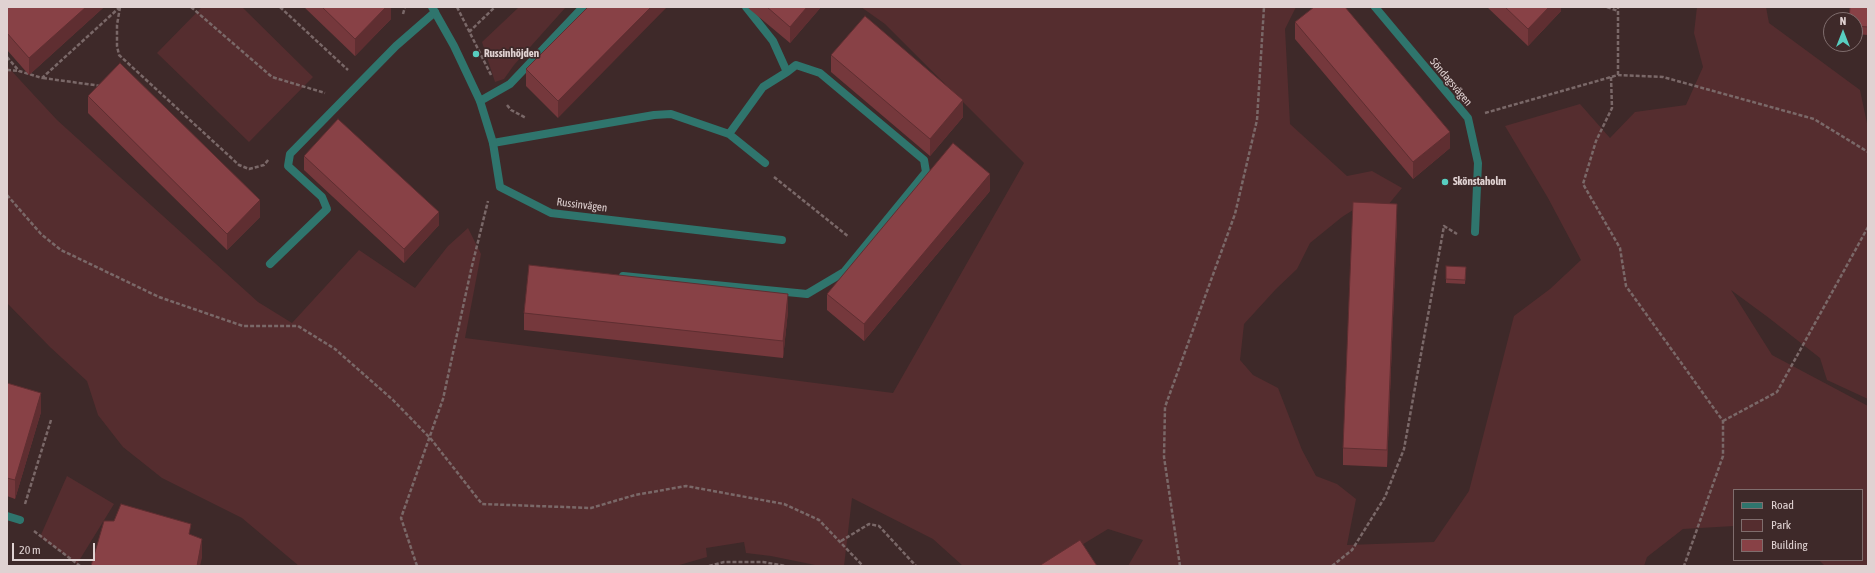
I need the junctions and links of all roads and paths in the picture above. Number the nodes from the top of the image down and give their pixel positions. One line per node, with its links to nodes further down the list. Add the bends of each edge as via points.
1 (120, 7): 19 (path, via 117,46 119,55); 26 (path)
2 (191, 7): 30 (path, via 272,78)
3 (280, 7): 24 (path)
4 (405, 7): 15 (path)
5 (457, 7): 16 (path)
6 (495, 7): 16 (path)
7 (583, 7): 29 (street, via 510,84)
8 (746, 7): 23 (street, via 773,41)
9 (1264, 7): 58 (path, via 1257,120 1235,214 1165,407 1164,457)
10 (1375, 7): 32 (street, Söndagsvägen)
11 (1607, 7): 14 (path)
12 (1618, 7): 14 (path)
13 (433, 10): 17 (street); 30 (street)
14 (1618, 11): 25 (path)
15 (399, 20)
16 (470, 31): 17 (path); 29 (path)
17 (454, 46): 31 (street)
18 (7, 57): 22 (path)
19 (127, 62): 20 (path); 36 (path, via 239,165 249,169 264,165)
20 (122, 67)
21 (7, 70): 22 (path)
22 (19, 70): 26 (path)
23 (787, 72): 33 (street, via 763,87); 43 (street, via 796,66 820,73 924,160 926,172)
24 (352, 73)
25 (1618, 75): 27 (path); 35 (path, via 1663,78 1814,119)
26 (42, 78): 28 (path)
27 (1612, 78): 32 (path); 47 (path, via 1612,108 1596,141 1583,184 1620,248 1626,286)
28 (103, 86)
29 (498, 90): 31 (street)
30 (345, 99): 44 (street, via 290,154 288,166 322,197 327,209)
31 (480, 100): 34 (street)
32 (1468, 118): 41 (street, Söndagsvägen, via 1478,163)
33 (729, 134): 34 (street, via 671,114); 37 (street)
34 (493, 143): 38 (street)
35 (1868, 152)
36 (274, 154)
37 (765, 163): 43 (path, via 765,170 855,242)
38 (500, 187): 42 (street, Russinvägen, via 551,213); 48 (path, via 490,193 444,399)
39 (7, 195): 48 (path, via 41,234 61,250 159,297 244,326 298,326 335,349)
40 (1868, 227): 47 (path, via 1778,392)
41 (1475, 232): 59 (path, via 1457,234 1444,226 1404,449 1386,497 1352,550)
42 (782, 240)
43 (865, 246): 45 (street, via 844,272 807,294)
44 (270, 264)
45 (612, 275)
46 (51, 420): 50 (path)
47 (1723, 420): 60 (path, via 1723,456)
48 (431, 438): 51 (path, via 482,504 591,508 635,495 686,486 784,504 819,520); 53 (path, via 401,518)
49 (7, 516): 50 (street)
50 (20, 520): 52 (path)
51 (841, 541): 56 (path); 57 (path, via 869,524 879,526)
52 (80, 566)
53 (417, 566)
54 (709, 566): 55 (path, via 724,562 763,562)
55 (786, 566)
56 (863, 566)
57 (916, 566)
58 (1180, 566)
59 (1332, 566)
60 (1684, 566)

